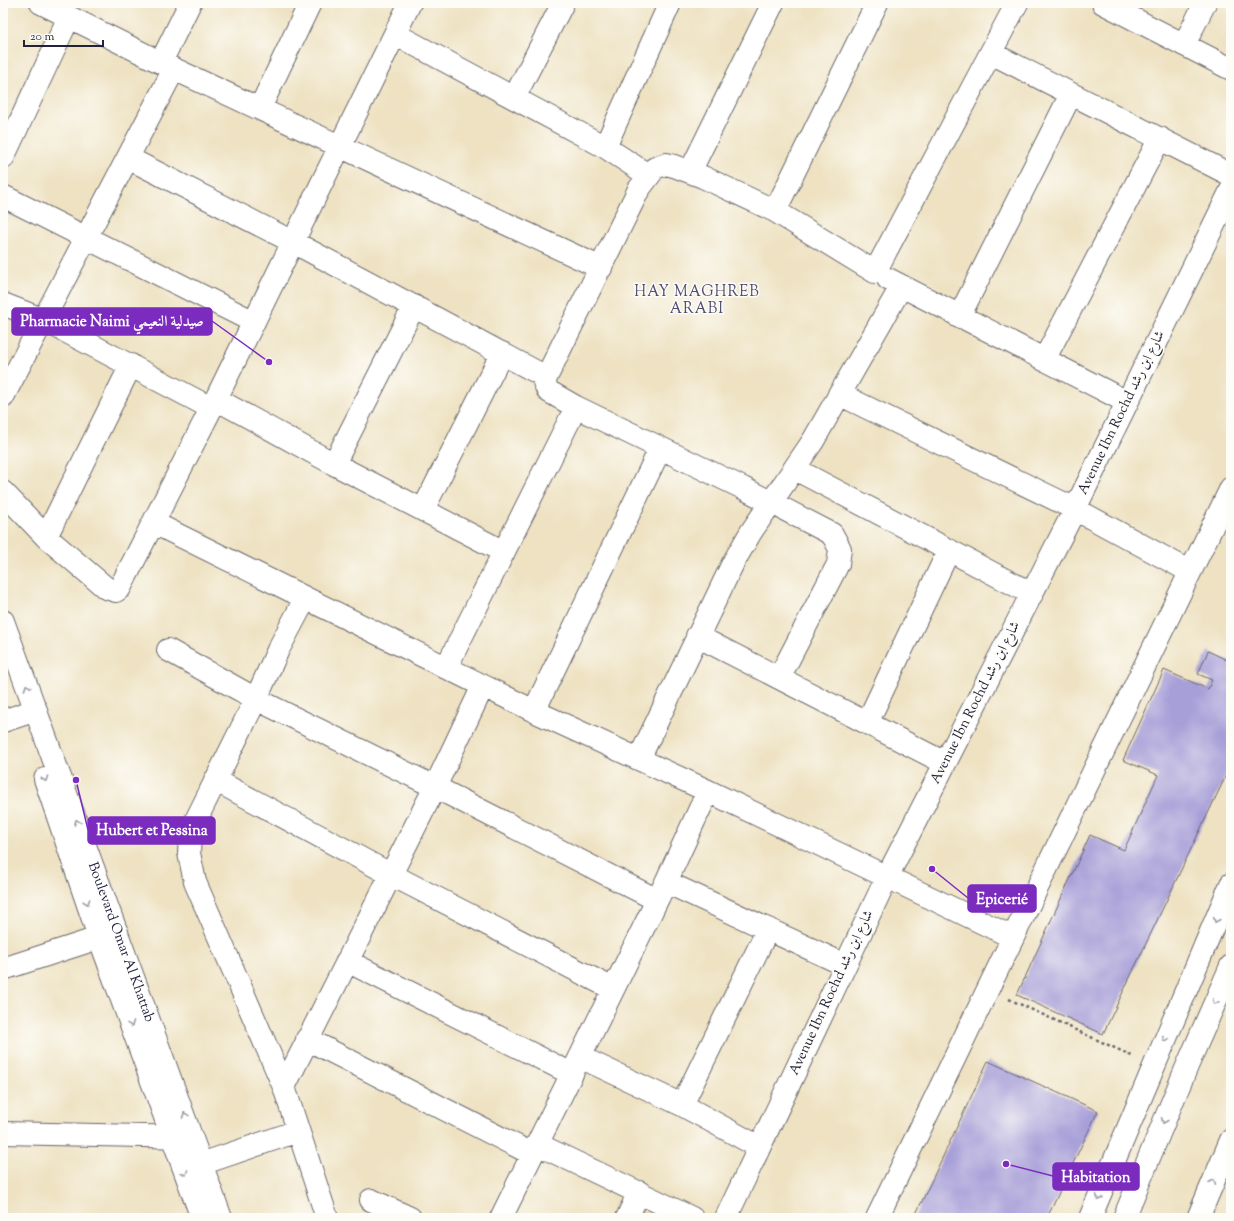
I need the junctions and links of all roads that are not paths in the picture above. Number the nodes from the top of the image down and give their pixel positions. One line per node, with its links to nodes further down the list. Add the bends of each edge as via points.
1 (190, 3): 15 (street)
2 (310, 3): 19 (street)
3 (410, 3): 12 (street)
4 (563, 3): 18 (street)
5 (670, 3): 22 (street)
6 (773, 3): 25 (street)
7 (877, 3): 30 (street)
8 (1018, 3): 14 (street)
9 (1103, 3): 13 (street)
10 (1205, 3): 13 (street)
11 (57, 8): 15 (street); 23 (street)
12 (395, 34): 18 (street); 21 (street)
13 (1184, 45): 16 (street)
14 (991, 53): 17 (street); 34 (street)
15 (167, 66): 19 (street); 24 (street)
16 (1231, 69)
17 (1071, 94): 20 (street); 38 (street)
18 (514, 98): 22 (street)
19 (260, 108): 21 (street)
20 (1160, 138): 26 (street); 42 (street)
21 (341, 145): 32 (street); 33 (street)
22 (605, 147): 27 (street)
23 (3, 158)
24 (128, 158): 31 (street); 32 (street)
25 (690, 172): 27 (street, via 666,164 655,168); 30 (street)
26 (1231, 175)
27 (648, 176): 33 (street, via 639,189)
28 (1231, 190): 47 (street, Avenue Ibn Rochd شارع ابن رشد)
29 (3, 196): 31 (street)
30 (775, 212): 34 (street)
31 (86, 237): 39 (street); 40 (street)
32 (293, 242): 37 (street); 40 (street)
33 (601, 268): 44 (street)
34 (875, 272): 35 (street)
35 (901, 287): 38 (street); 45 (street)
36 (3, 304): 39 (street)
37 (414, 306): 41 (street); 51 (street)
38 (959, 317): 42 (street)
39 (44, 320): 43 (street); 46 (street)
40 (254, 322): 48 (street)
41 (502, 353): 44 (street); 57 (street)
42 (1044, 360): 47 (street)
43 (130, 365): 48 (street); 59 (street)
44 (546, 377): 49 (street, via 544,382 548,392)
45 (839, 394): 52 (street); 56 (street)
46 (3, 397)
47 (1127, 402): 56 (street, Avenue Ibn Rochd شارع ابن رشد)
48 (214, 403): 51 (street); 58 (street)
49 (576, 408): 50 (street); 61 (street)
50 (660, 449): 55 (street); 73 (street)
51 (334, 464): 57 (street)
52 (795, 469): 55 (street); 60 (street)
53 (1231, 488): 62 (street)
54 (3, 492): 59 (street)
55 (771, 503): 66 (street, via 733,563); 70 (street, via 832,534 840,549 838,564)
56 (1075, 509): 62 (street); 63 (street, Avenue Ibn Rochd شارع ابن رشد)
57 (423, 510): 61 (street)
58 (154, 523): 59 (street, via 125,582 116,591 106,588); 64 (street)
59 (46, 537)
60 (949, 550): 63 (street); 75 (street)
61 (504, 552): 69 (street)
62 (1189, 571): 87 (street)
63 (1032, 594): 77 (street, Avenue Ibn Rochd شارع ابن رشد)
64 (305, 599): 69 (street); 72 (street)
65 (3, 621): 74 (street, Boulevard Omar Al Khattab, one-way to 65)
66 (698, 636): 70 (street); 76 (street)
67 (168, 650): 72 (street)
68 (3, 663): 74 (street, Boulevard Omar Al Khattab)
69 (446, 668): 71 (street)
70 (779, 678): 75 (street)
71 (482, 686): 73 (street); 79 (street)
72 (256, 699): 78 (street); 79 (street)
73 (534, 711): 76 (street)
74 (20, 715): 86 (street, Boulevard Omar Al Khattab)
75 (866, 723): 77 (street)
76 (639, 759): 80 (street)
77 (945, 763): 82 (street, Avenue Ibn Rochd شارع ابن رشد)
78 (216, 780): 81 (street); 95 (street, via 190,834 191,867 195,882)
79 (434, 787): 81 (street); 84 (street)
80 (708, 791): 82 (street); 84 (street)
81 (390, 874): 88 (street); 92 (street)
82 (887, 877): 87 (street); 89 (street, Avenue Ibn Rochd شارع ابن رشد)
83 (1231, 884): 115 (street, one-way to 115)
84 (661, 891): 85 (street); 92 (street)
85 (768, 929): 89 (street); 96 (street)
86 (108, 934): 91 (street); 99 (street, Boulevard Omar Al Khattab)
87 (1012, 937): 114 (street)
88 (347, 961): 93 (street); 94 (street)
89 (845, 965): 101 (street, Avenue Ibn Rochd شارع ابن رشد)
90 (1231, 966): 116 (street, one-way to 116)
91 (3, 969)
92 (613, 989): 94 (street)
93 (307, 1039): 95 (street); 102 (street)
94 (576, 1065): 96 (street); 102 (street)
95 (284, 1087): 97 (street)
96 (682, 1105): 101 (street)
97 (298, 1131): 103 (street); 108 (street)
98 (3, 1133): 99 (street)
99 (183, 1137): 103 (street, Boulevard Omar Al Khattab); 106 (street, Boulevard Omar Al Khattab, one-way to 106)
100 (1231, 1140): 117 (street, one-way to 100)
101 (759, 1147): 113 (street, Avenue Ibn Rochd شارع ابن رشد)
102 (535, 1149): 104 (street); 110 (street)
103 (201, 1164): 107 (street, Boulevard Omar Al Khattab)
104 (639, 1192): 111 (street); 112 (street)
105 (372, 1200): 109 (street)
106 (202, 1218)
107 (221, 1218)
108 (327, 1218)
109 (410, 1218)
110 (501, 1218)
111 (627, 1218)
112 (692, 1218)
113 (726, 1218)
114 (877, 1218)
115 (1090, 1218)
116 (1124, 1218)
117 (1198, 1218)

